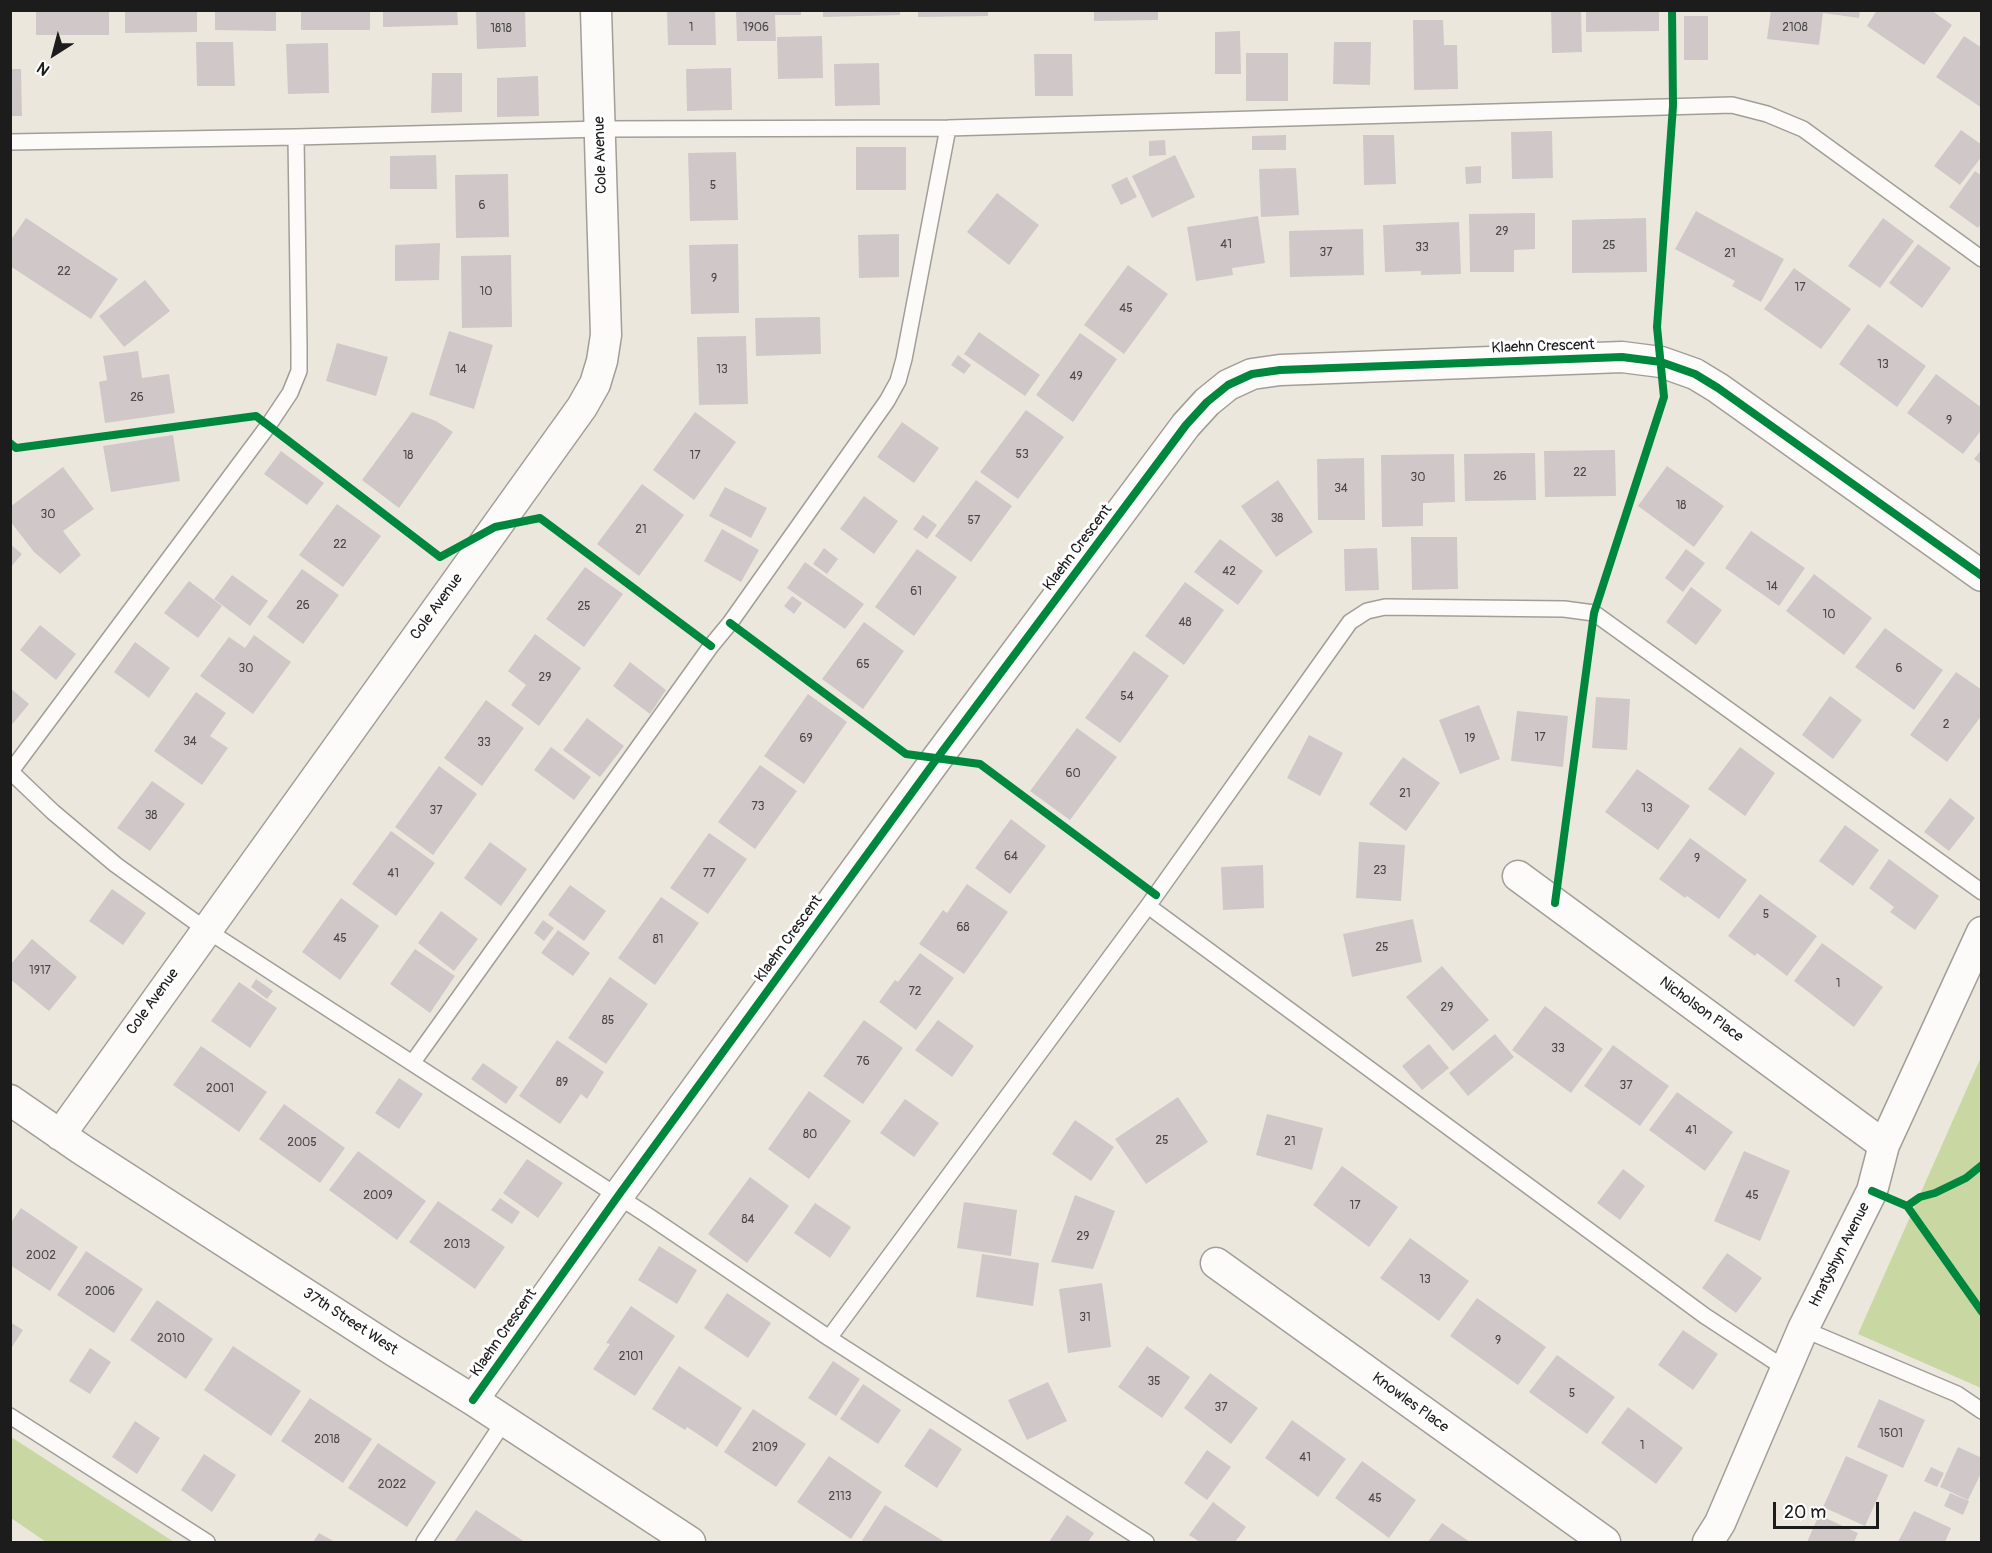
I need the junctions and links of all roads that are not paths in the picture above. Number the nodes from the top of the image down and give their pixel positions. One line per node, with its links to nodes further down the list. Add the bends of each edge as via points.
1 (596, 10): 3 (street, Cole Avenue)
2 (948, 128): 3 (lane); 6 (lane, via 1732,105 1803,129); 14 (lane, via 904,359 887,401)
3 (601, 129): 4 (lane); 12 (street, Cole Avenue, via 606,335 595,384)
4 (296, 137): 5 (lane); 8 (lane, via 299,370 290,393)
5 (10, 142)
6 (1982, 259)
7 (1982, 576): 18 (street, Klaehn Crescent, via 1718,388 1695,374 1661,362 1622,357 1252,374 1228,385 1186,425)
8 (11, 771): 12 (lane, via 116,865)
9 (1518, 876): 17 (street, Nicholson Place)
10 (1982, 892): 11 (lane, via 1594,613 1564,609 1385,607 1367,611 1350,622)
11 (1148, 906): 21 (lane); 22 (lane, via 1705,1316)
12 (205, 929): 14 (lane); 16 (street, Cole Avenue)
13 (1982, 932): 17 (street, Hnatyshyn Avenue)
14 (413, 1062): 18 (lane)
15 (10, 1100): 16 (street, 37th Street West)
16 (60, 1135): 23 (street, 37th Street West)
17 (1884, 1145): 20 (street, Hnatyshyn Avenue, via 1872,1191)
18 (618, 1196): 21 (lane); 23 (street, Klaehn Crescent)
19 (1216, 1263): 31 (street, Knowles Place)
20 (1803, 1329): 22 (street, Hnatyshyn Avenue); 24 (lane, via 1957,1394)
21 (829, 1338): 30 (lane)
22 (1786, 1369): 32 (street, Hnatyshyn Avenue)
23 (473, 1400): 26 (street, 37th Street West)
24 (1982, 1411)
25 (10, 1416): 27 (lane)
26 (505, 1420): 28 (lane); 29 (street, 37th Street West)
27 (207, 1542)
28 (424, 1542)
29 (690, 1542)
30 (1146, 1542)
31 (1605, 1542)
32 (1708, 1542)

